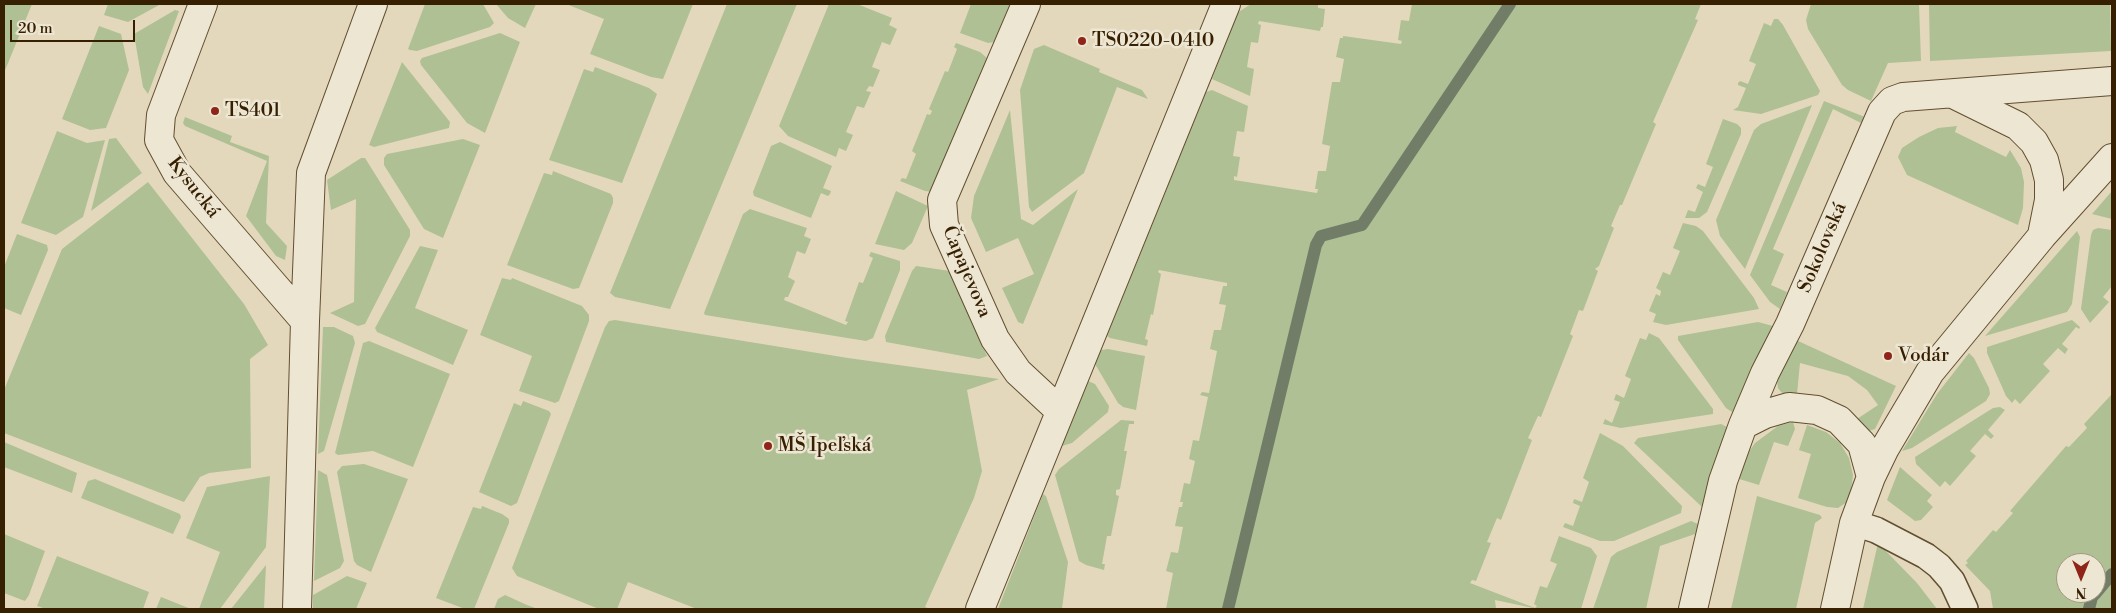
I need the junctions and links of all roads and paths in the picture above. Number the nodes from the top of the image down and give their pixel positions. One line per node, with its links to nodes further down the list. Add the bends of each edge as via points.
1 (203, 4): 9 (street, Kysucká, via 161,115 159,140 176,173)
2 (373, 4): 9 (street, via 311,173)
3 (1026, 4): 10 (street, Čapajevova, via 942,200 944,225 995,339 1018,372)
4 (1226, 4): 10 (street)
5 (2112, 81): 6 (street, Sokolovská)
6 (1952, 93): 8 (street, via 2018,126 2034,142 2044,160 2049,180); 11 (street, Sokolovská, via 1903,97 1892,101 1882,112)
7 (2112, 158): 8 (street)
8 (2042, 236): 12 (street, via 1930,372)
9 (305, 321): 14 (street)
10 (1060, 411): 15 (street)
11 (1744, 425): 12 (street, via 1789,407 1817,410 1839,420 1862,444); 16 (street, Sokolovská, via 1723,481)
12 (1871, 477): 13 (street)
13 (1854, 523): 17 (street); 18 (lane, via 1876,530 1939,566 1952,581)
14 (297, 609)
15 (980, 609)
16 (1693, 609)
17 (1835, 609)
18 (1965, 609)

